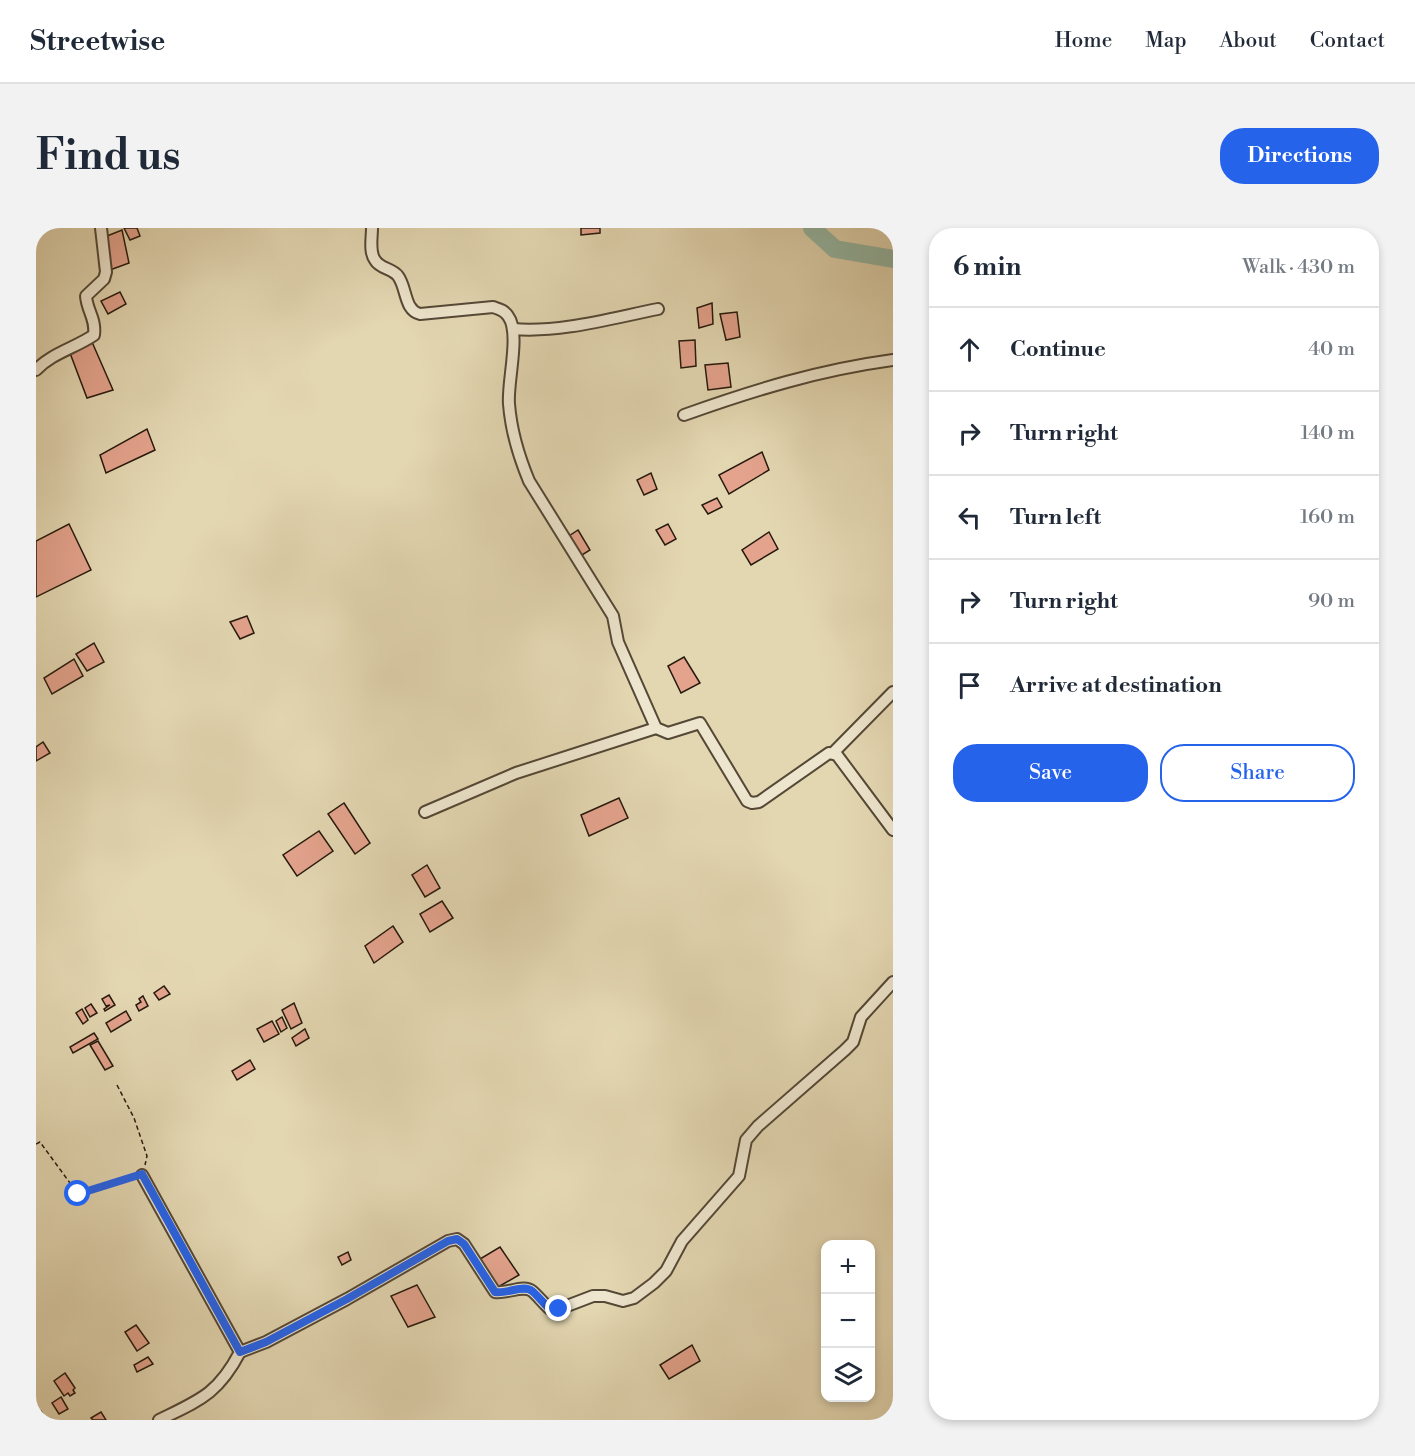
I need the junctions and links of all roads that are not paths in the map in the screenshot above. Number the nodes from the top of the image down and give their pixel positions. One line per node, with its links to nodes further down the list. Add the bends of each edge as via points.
1 (101, 228): 6 (street, via 106,272 86,296 95,323 94,335 48,358)
2 (372, 228): 4 (street, via 374,260 399,277 414,313 493,307 509,316)
3 (658, 309): 4 (street, via 557,328)
4 (513, 329): 9 (street, via 509,401 523,466 613,616 618,642)
5 (893, 360): 7 (street, via 794,378)
6 (36, 370)
7 (684, 416)
8 (893, 692): 10 (street)
9 (656, 728): 10 (street, via 668,733 700,723 747,801 752,803); 11 (street, via 516,773)
10 (833, 753): 12 (street)
11 (425, 812)
12 (893, 830)
13 (893, 981): 15 (street, via 861,1017 853,1042 746,1140 739,1176 682,1240 666,1271 634,1298 623,1301 593,1296 550,1309 531,1290 495,1292 457,1239 266,1342)
14 (142, 1174): 15 (street)
15 (240, 1352): 16 (street, via 229,1373 209,1395)
16 (159, 1420)

